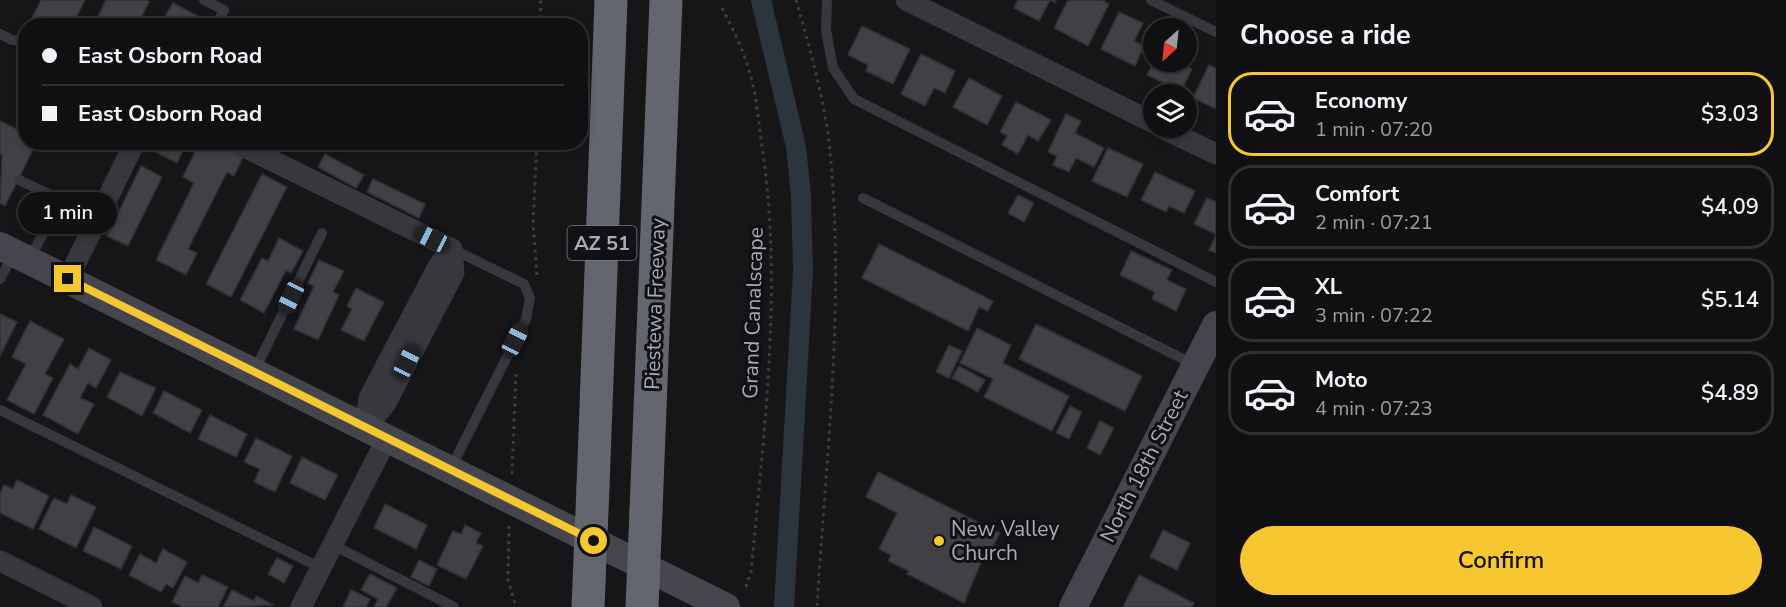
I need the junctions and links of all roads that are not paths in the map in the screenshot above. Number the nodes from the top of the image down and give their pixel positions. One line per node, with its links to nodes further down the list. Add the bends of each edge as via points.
1 (204, 0): 8 (lane, via 224,10)
2 (666, 0): 12 (highway, Piestewa Freeway / AZ 51)
3 (673, 0): 12 (highway)
4 (827, 0): 25 (lane, via 826,30 833,68 854,99)
5 (906, 0): 13 (street)
6 (1151, 0): 9 (lane)
7 (609, 10): 39 (highway, AZ 51, bridge)
8 (220, 18)
9 (1216, 32)
10 (0, 34): 11 (lane)
11 (18, 40)
12 (665, 66): 40 (highway, Piestewa Freeway / AZ 51, bridge)
13 (1143, 118)
14 (1183, 138): 17 (street)
15 (131, 150): 24 (street)
16 (250, 150): 21 (street)
17 (1216, 154)
18 (19, 180): 22 (lane, via 61,200)
19 (864, 198): 27 (lane)
20 (322, 233): 28 (lane)
21 (452, 249): 30 (street, via 454,273 385,405); 31 (lane, via 524,284 530,298 526,319)
22 (14, 253): 23 (lane); 24 (main road)
23 (0, 279)
24 (68, 279): 28 (main road)
25 (1216, 282)
26 (1216, 325): 27 (main road, North 18th Street)
27 (1204, 360): 41 (main road, North 18th Street)
28 (254, 372): 30 (main road)
29 (0, 410): 34 (lane)
30 (376, 433): 31 (main road); 32 (street)
31 (451, 468): 35 (main road)
32 (333, 544): 34 (street); 38 (lane)
33 (0, 561): 36 (street)
34 (321, 568): 37 (street)
35 (724, 601)
36 (92, 607)
37 (301, 607)
38 (454, 607)
39 (588, 607)
40 (642, 607)
41 (1073, 607)

